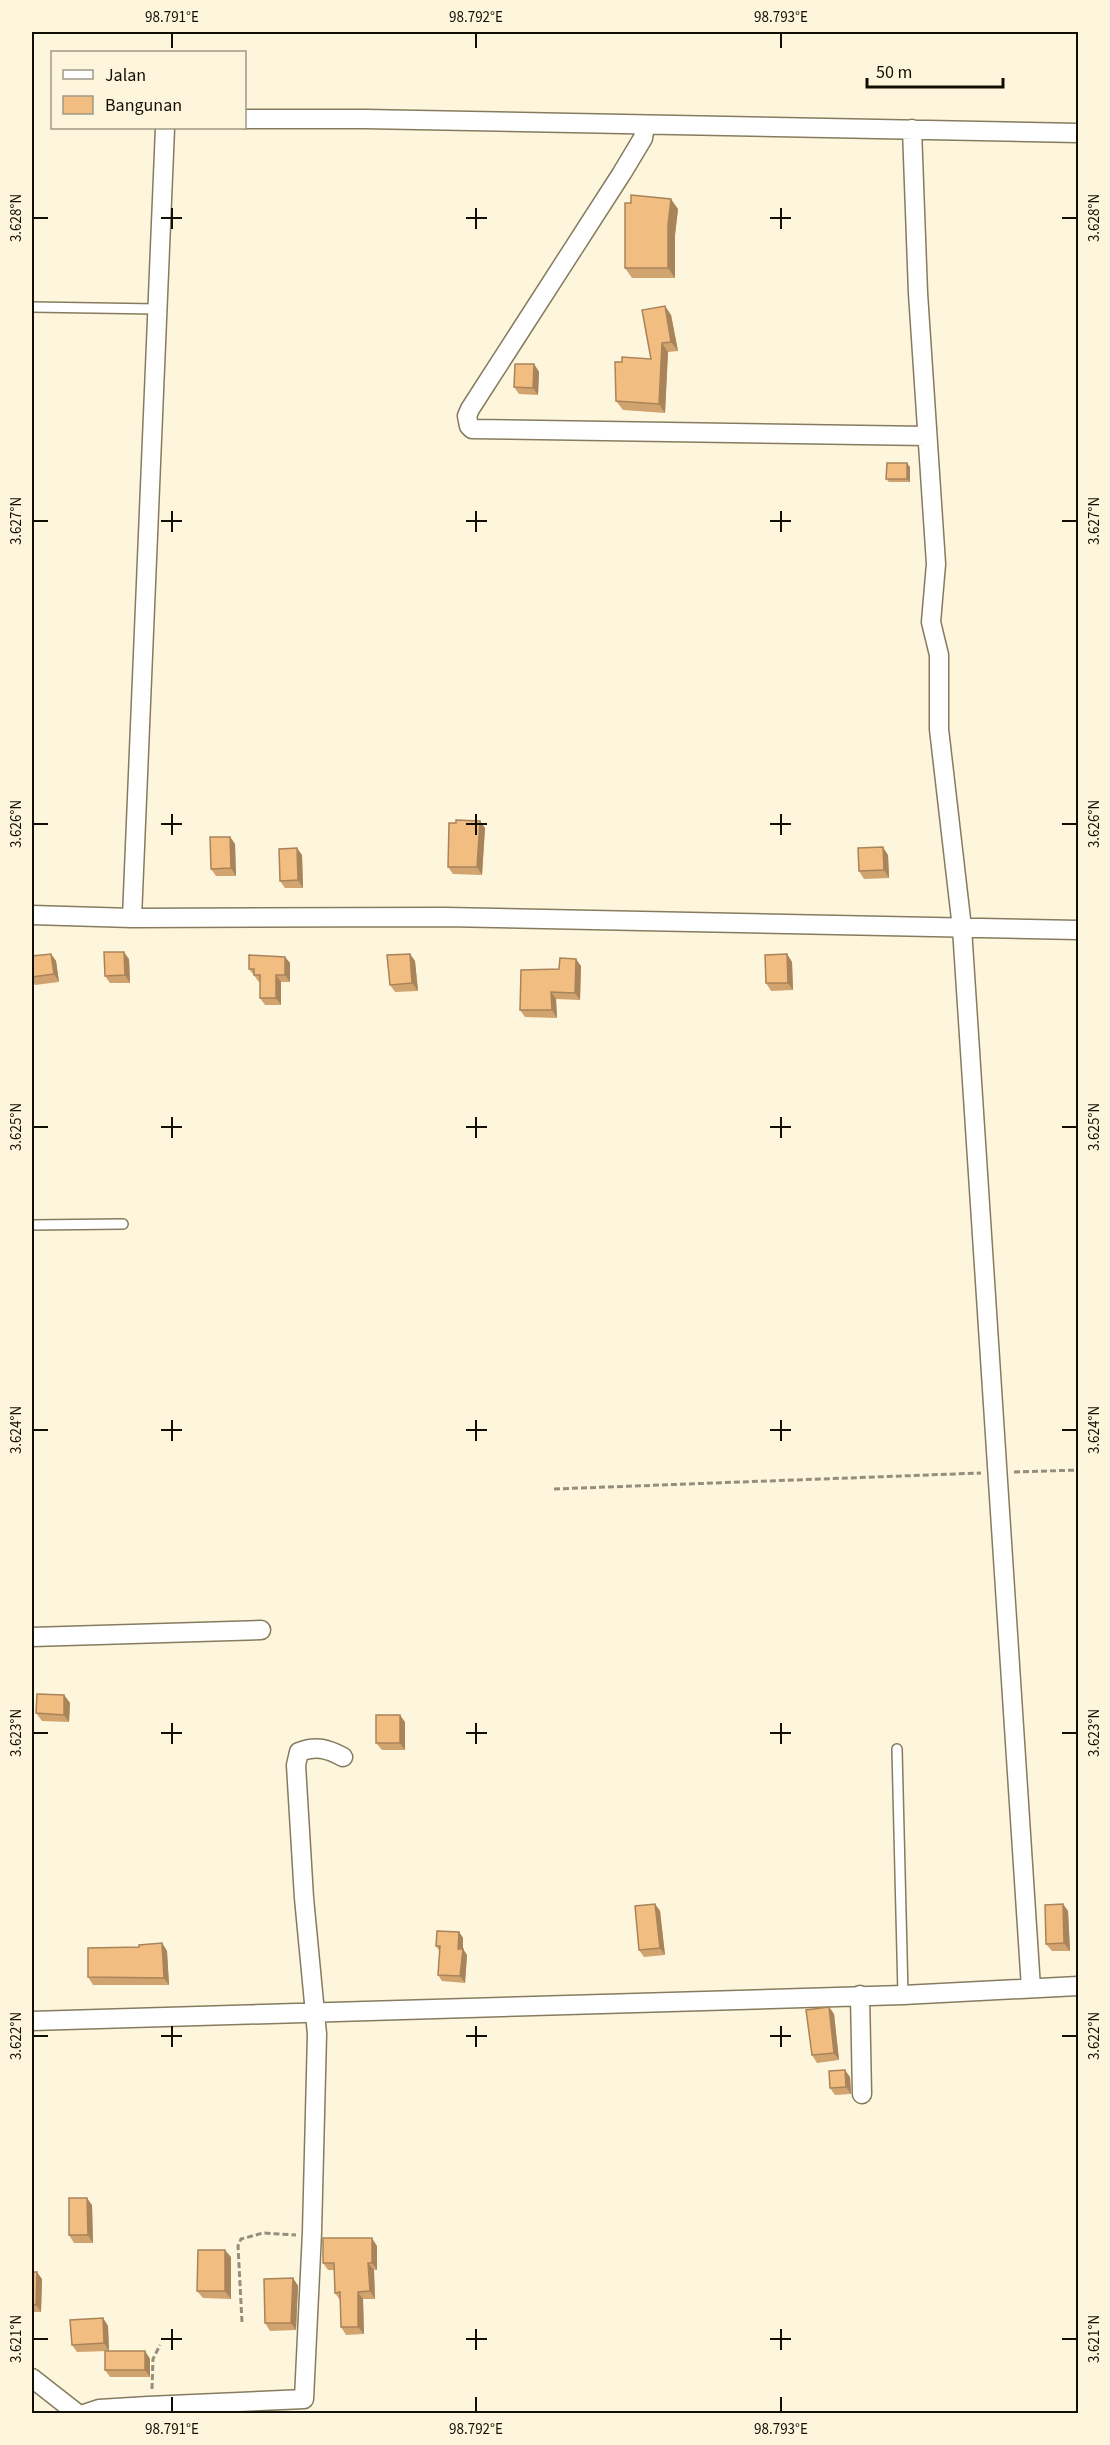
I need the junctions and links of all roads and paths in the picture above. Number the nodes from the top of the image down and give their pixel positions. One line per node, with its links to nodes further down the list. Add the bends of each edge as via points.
1 (246, 119): 2 (street)
2 (645, 126): 4 (street); 8 (street, via 643,138 622,173 471,409 467,416 469,426)
3 (165, 129): 7 (street)
4 (912, 129): 5 (street); 8 (street)
5 (1078, 133)
6 (32, 307): 7 (lane)
7 (157, 309): 10 (street)
8 (927, 436): 11 (street, via 936,564 931,622 940,665 939,729)
9 (32, 915): 10 (street)
10 (132, 918): 11 (street, via 444,917)
11 (962, 928): 12 (street); 16 (street)
12 (1078, 930)
13 (123, 1224): 14 (lane)
14 (32, 1225)
15 (1078, 1470): 16 (path)
16 (996, 1472): 17 (path); 23 (street)
17 (555, 1489)
18 (261, 1630): 19 (street)
19 (32, 1637)
20 (897, 1749): 25 (lane)
21 (343, 1757): 26 (street, via 316,1748 297,1756 304,1898)
22 (1078, 1986): 23 (street)
23 (1031, 1988): 25 (street)
24 (860, 1995): 25 (street); 26 (street); 28 (street)
25 (903, 1995)
26 (316, 2014): 27 (street); 29 (street)
27 (32, 2021)
28 (862, 2094)
29 (312, 2232): 30 (path, via 263,2232 241,2240 238,2246); 33 (street, via 303,2399)
30 (243, 2322)
31 (160, 2345): 33 (path, via 153,2359 152,2393)
32 (32, 2378): 34 (street)
33 (147, 2406): 35 (street, via 99,2409)
34 (78, 2414)
35 (84, 2414)

